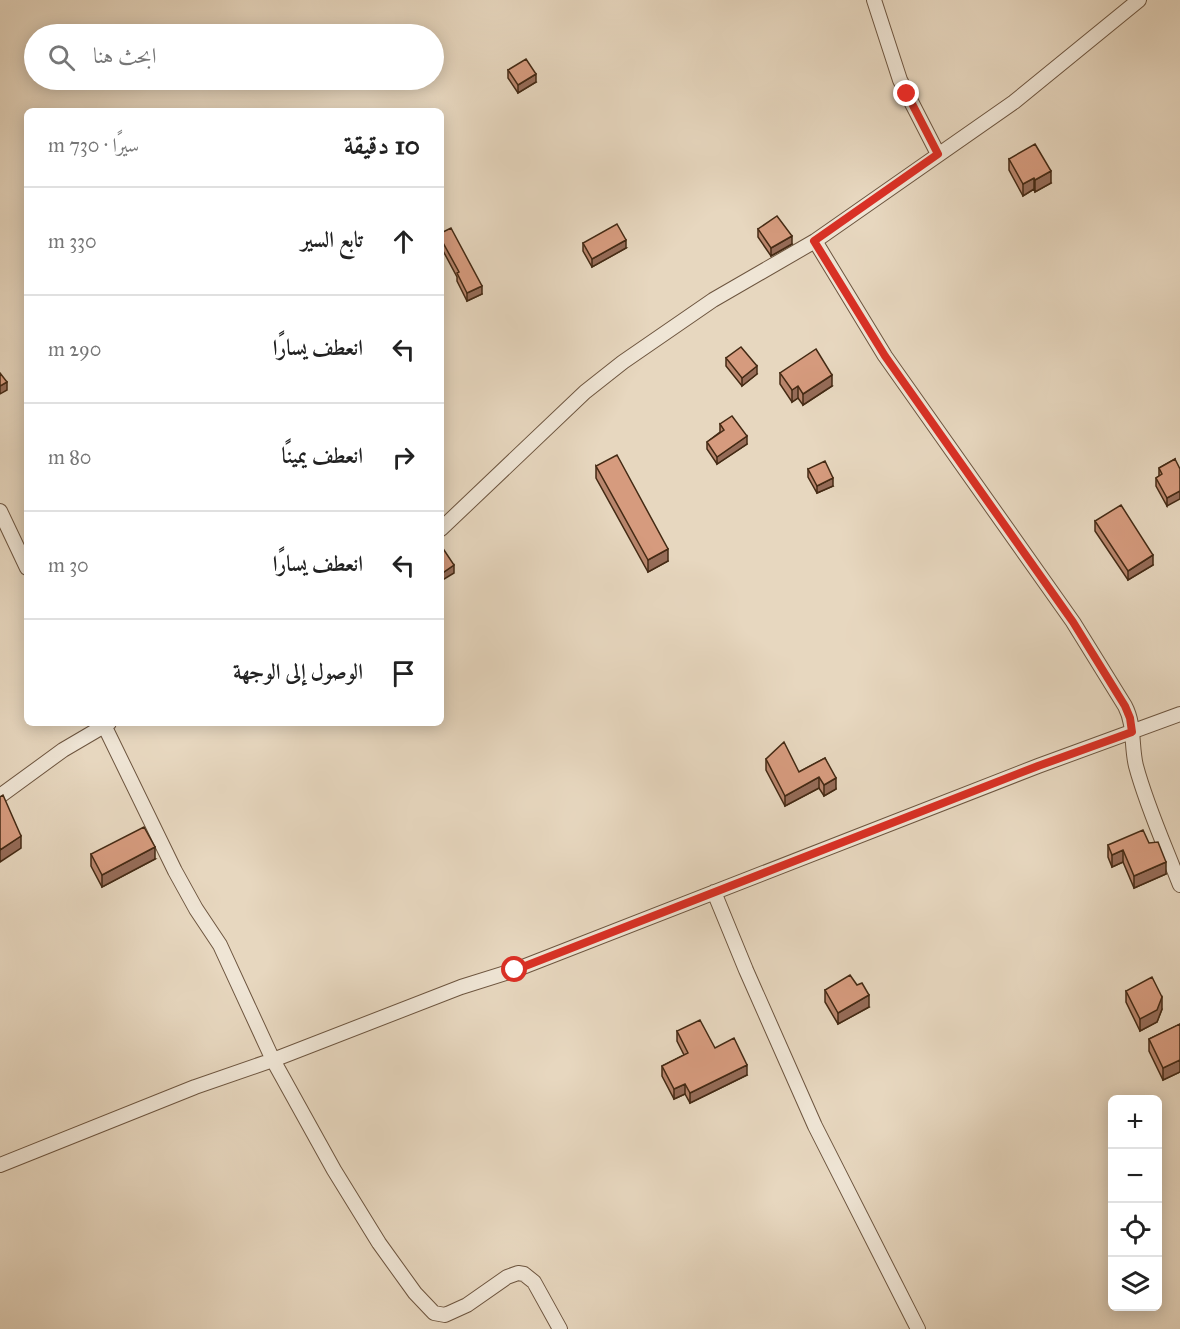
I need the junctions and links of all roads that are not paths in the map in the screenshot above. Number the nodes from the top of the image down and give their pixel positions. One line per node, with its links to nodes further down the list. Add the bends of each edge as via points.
1 (874, 0): 3 (street, via 900,80)
2 (1139, 0): 3 (street, via 1014,102)
3 (938, 154): 4 (street)
4 (814, 241): 6 (street, via 713,300 623,362 585,392); 11 (street, via 885,356 1073,622 1125,706)
5 (0, 511): 7 (street)
6 (444, 526)
7 (24, 562)
8 (1180, 714): 11 (street)
9 (102, 726): 12 (street)
10 (106, 726): 15 (street, via 175,871 220,945)
11 (1132, 732): 13 (street, via 1139,777); 14 (street)
12 (0, 796)
13 (1180, 885)
14 (714, 892): 15 (street); 18 (street, via 815,1126)
15 (273, 1060): 16 (street); 17 (street, via 362,1215 429,1309 439,1315 452,1314 518,1273 534,1282)
16 (0, 1165)
17 (560, 1329)
18 (918, 1329)

